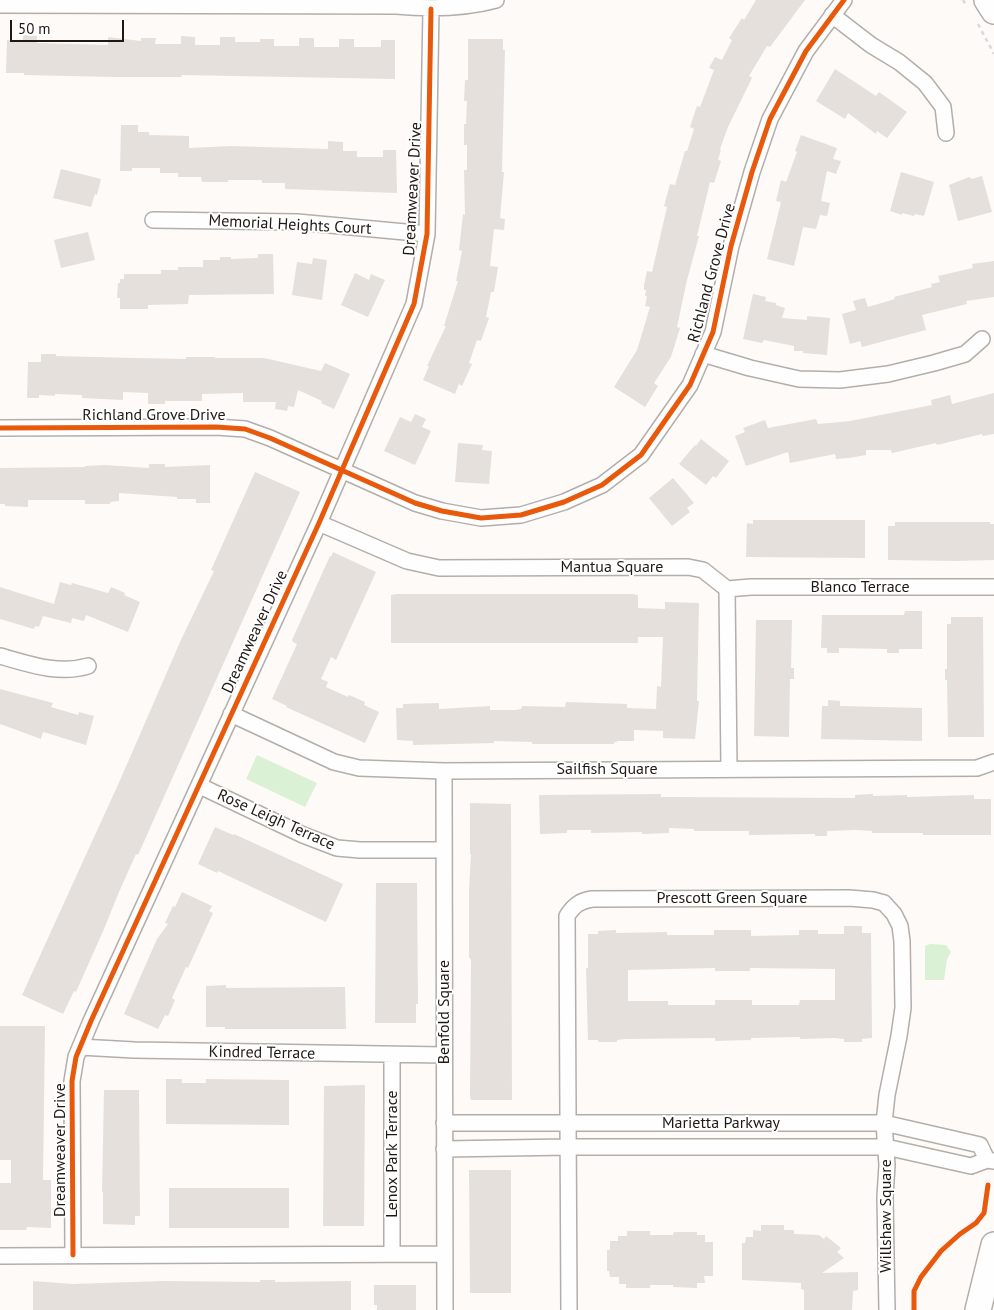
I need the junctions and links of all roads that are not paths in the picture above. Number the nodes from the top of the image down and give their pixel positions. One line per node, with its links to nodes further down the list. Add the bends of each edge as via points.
1 (496, 0): 5 (street, via 480,5)
2 (844, 0): 6 (street, Richland Grove Drive)
3 (978, 4): 7 (main road)
4 (0, 5): 5 (street, via 386,6)
5 (431, 9): 10 (street, Dreamweaver Drive)
6 (832, 15): 8 (street, via 925,83 943,107); 12 (street, Richland Grove Drive, via 806,51 770,119 731,246 713,332)
7 (986, 17)
8 (946, 133)
9 (153, 220): 10 (street, Memorial Heights Court, via 297,222)
10 (427, 234): 14 (street, Dreamweaver Drive, via 414,304)
11 (982, 339): 12 (street, via 965,354 934,363 888,374 840,380 799,379)
12 (703, 354): 14 (street, Richland Grove Drive, via 690,385 641,455 602,485 564,502 521,515 481,518 415,503)
13 (0, 428): 14 (street, Richland Grove Drive, via 216,426 245,429)
14 (341, 471): 15 (street, Dreamweaver Drive)
15 (319, 523): 17 (street, Mantua Square, via 407,561 439,568 688,567 704,570); 20 (street, Dreamweaver Drive)
16 (994, 587): 17 (street, Blanco Terrace, via 751,587)
17 (727, 590): 22 (street)
18 (0, 656): 19 (street, via 60,670)
19 (88, 666)
20 (232, 714): 23 (street, Sailfish Square, via 334,762 368,768); 24 (street, Dreamweaver Drive)
21 (994, 762): 22 (street, Sailfish Square, via 977,768)
22 (729, 769): 23 (street, Sailfish Square)
23 (444, 771): 25 (street, Benfold Square)
24 (200, 786): 25 (street, Rose Leigh Terrace, via 302,835 337,848); 26 (street, Dreamweaver Drive)
25 (443, 850): 28 (street, Benfold Square)
26 (80, 1047): 27 (street, Kindred Terrace); 39 (street, Dreamweaver Drive, via 72,1081)
27 (392, 1055): 28 (street, Kindred Terrace); 37 (street, Lenox Park Terrace)
28 (444, 1055): 29 (street, Benfold Square)
29 (444, 1122): 30 (street, Marietta Parkway); 34 (street, Benfold Square)
30 (568, 1123): 31 (street, Marietta Parkway); 31 (street, Prescott Green Square, via 567,916 572,908 592,899 829,898 884,903 900,926 903,1008); 32 (street)
31 (884, 1123): 33 (street, Willshaw Square); 35 (street, Marietta Parkway, via 980,1145)
32 (568, 1147): 33 (street, Marietta Parkway); 34 (street, Marietta Parkway); 42 (street)
33 (886, 1147): 35 (street, Marietta Parkway, via 971,1166); 43 (street, Willshaw Square)
34 (444, 1149): 38 (street, Benfold Square)
35 (991, 1161)
36 (994, 1245): 44 (main road)
37 (392, 1253): 38 (street); 39 (street)
38 (444, 1254): 41 (street, Benfold Square)
39 (73, 1255): 40 (street)
40 (0, 1256)
41 (445, 1310)
42 (569, 1310)
43 (887, 1310)
44 (978, 1310)

